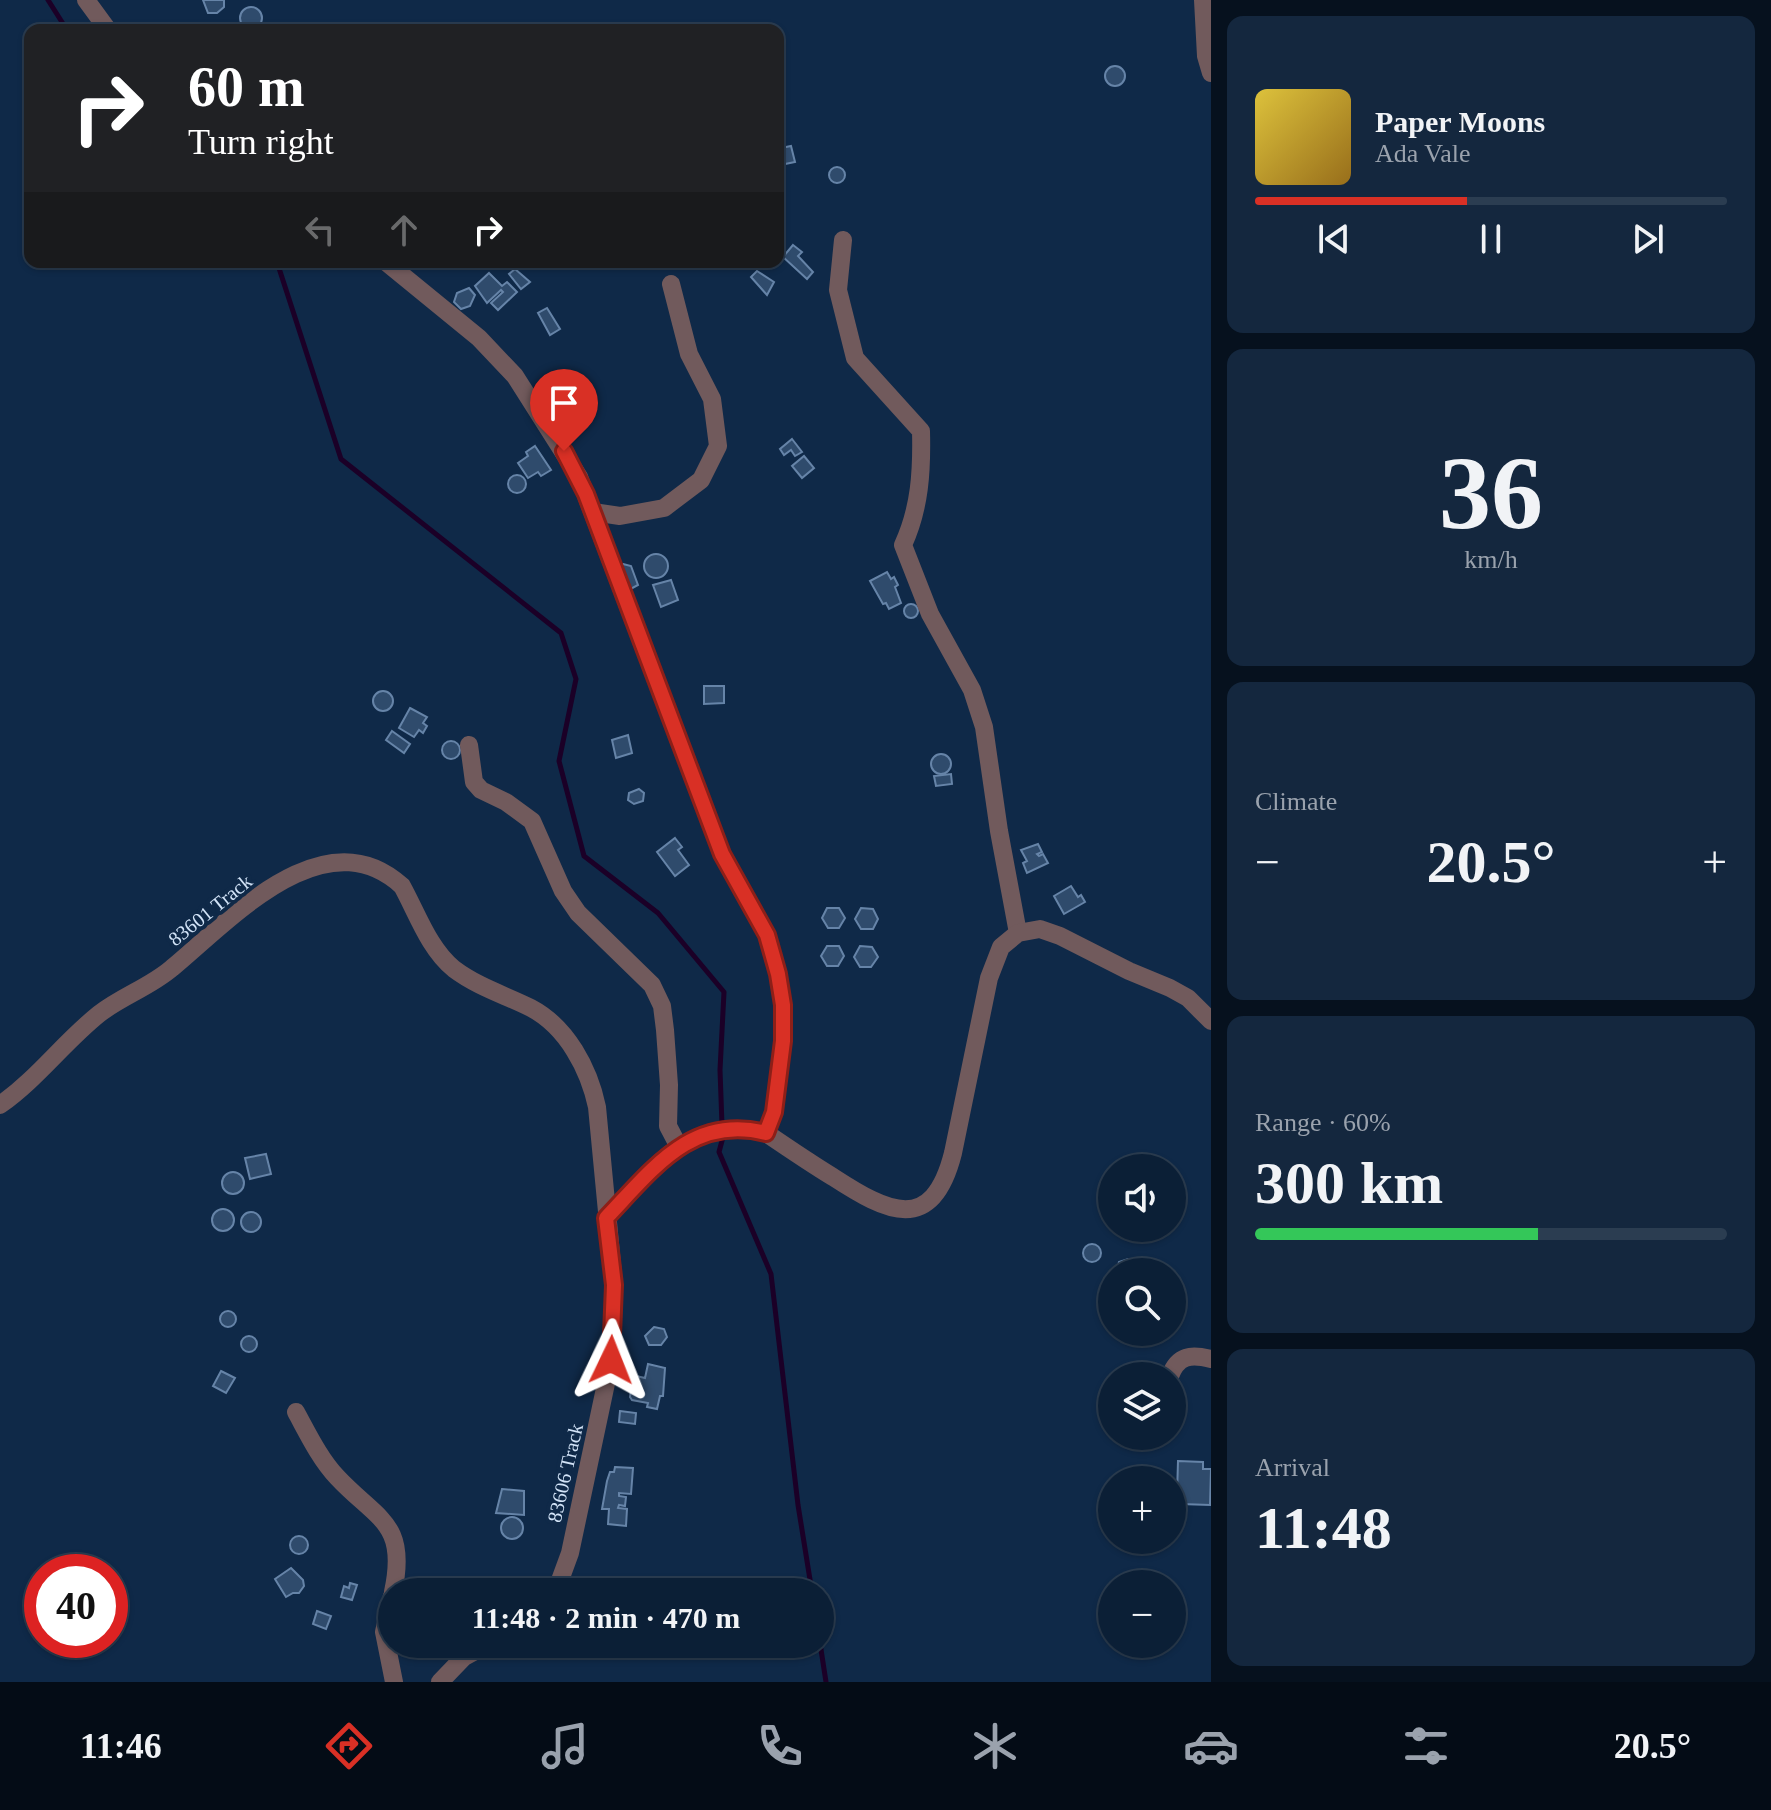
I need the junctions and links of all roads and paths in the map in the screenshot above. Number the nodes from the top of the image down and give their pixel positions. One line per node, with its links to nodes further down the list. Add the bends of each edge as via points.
1 (86, 0): 3 (street)
2 (1203, 0): 4 (street)
3 (104, 24)
4 (1211, 73)
5 (843, 240): 10 (street, via 838,290 855,358 921,431 922,473 903,545 930,614 972,690 984,727)
6 (393, 268): 8 (street, via 479,338 515,376 579,477)
7 (671, 284): 8 (street, via 689,354 712,399 718,446 701,480 664,508 620,516)
8 (593, 512): 13 (street, via 722,854 767,935 778,974 783,1041 774,1112)
9 (469, 745): 14 (street, via 474,782 532,821 578,913 652,985 665,1030 668,1126)
10 (1018, 933): 11 (street, via 1040,929 1060,936 1188,998); 13 (street, via 1001,947 989,978 950,1162 935,1196 905,1209 870,1202)
11 (1211, 1021)
12 (0, 1105): 15 (street, 83601 Track, via 99,1014 168,972 244,904 301,870 370,866 402,886 438,954 454,969 531,1008 567,1037 592,1085 597,1107)
13 (766, 1133): 14 (street, via 725,1128)
14 (679, 1147): 15 (street)
15 (606, 1218): 20 (street, 83606 Track, via 614,1285 611,1360)
16 (1211, 1359): 17 (street, via 1197,1356)
17 (1178, 1362)
18 (296, 1412): 19 (street, via 335,1475 390,1529 398,1560)
19 (395, 1578)
20 (561, 1578)
21 (389, 1658): 23 (street)
22 (463, 1658): 24 (street)
23 (394, 1682)
24 (440, 1682)

